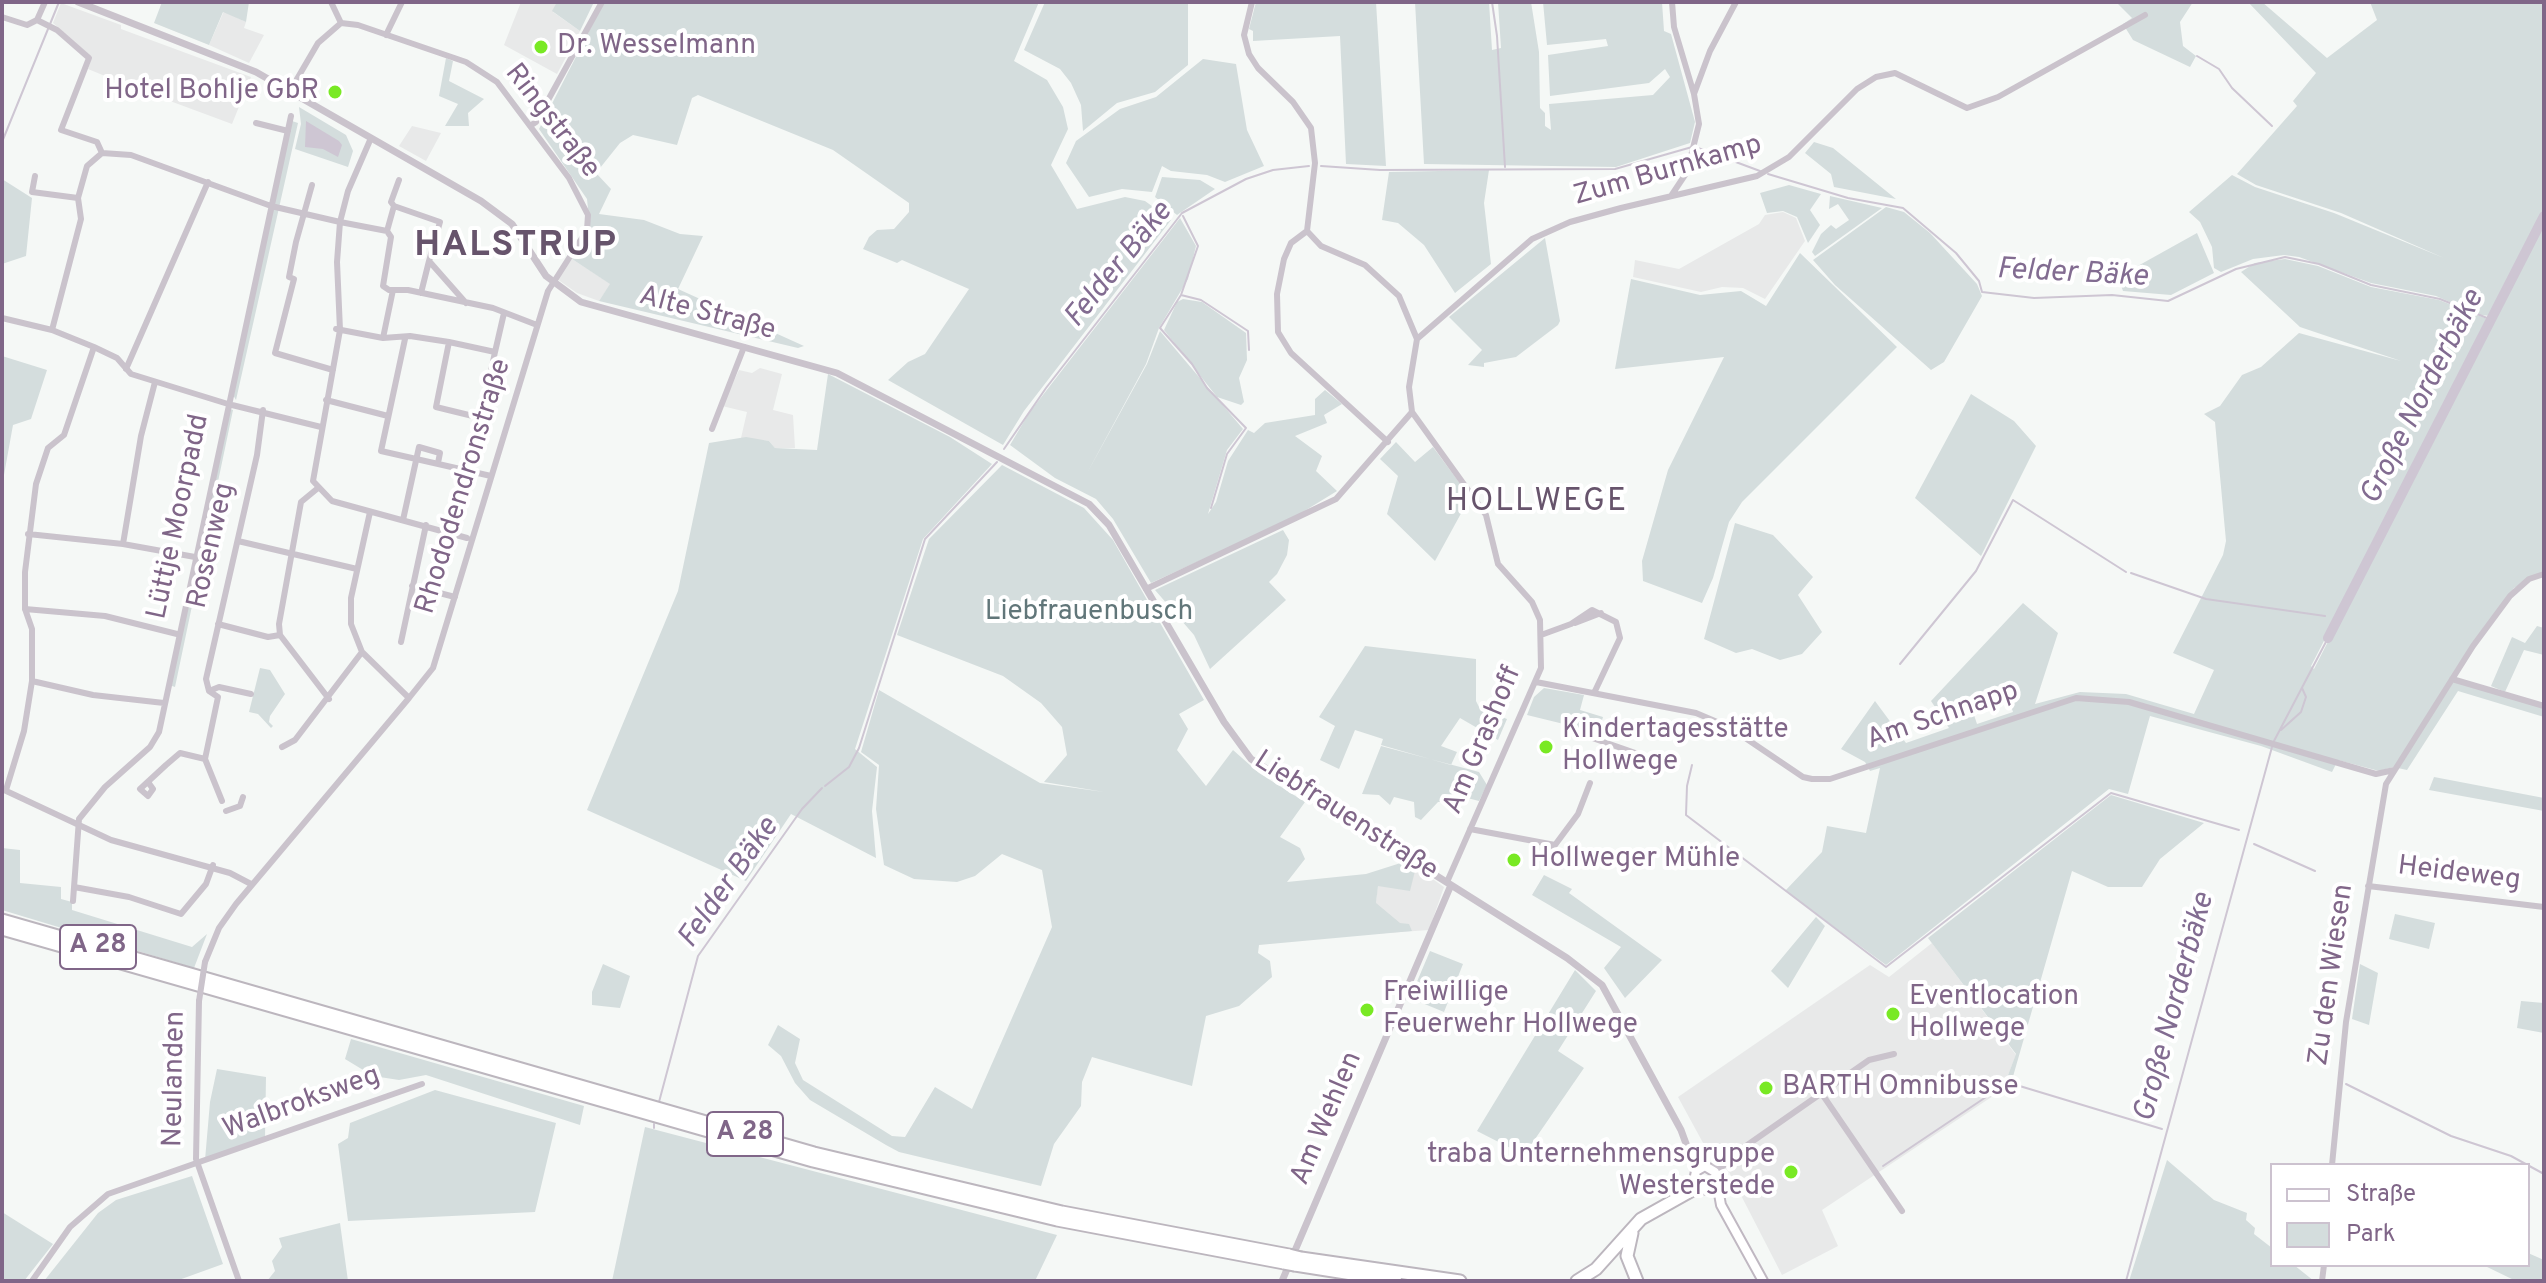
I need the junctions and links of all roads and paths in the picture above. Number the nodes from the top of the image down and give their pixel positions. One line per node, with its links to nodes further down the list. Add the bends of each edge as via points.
1 (45, 2): 11 (street)
2 (78, 2): 14 (street, Alte Straße, via 243,67)
3 (331, 2): 12 (street)
4 (402, 2): 13 (street)
5 (602, 2): 18 (street)
6 (1252, 2): 35 (street, via 1244,35 1249,54 1311,128 1315,163)
7 (1672, 2): 15 (street)
8 (1736, 2): 15 (street)
9 (2145, 15): 27 (street, Zum Burnkamp, via 1998,97 1967,108 1895,73 1876,77 1857,89 1789,157 1757,176)
10 (2, 17): 11 (street, via 27,25)
11 (41, 21): 21 (street, via 89,58 58,128 97,142)
12 (341, 23): 13 (street, Ringstraße); 14 (street, via 318,43)
13 (386, 35): 18 (street, Ringstraße, via 466,62 490,76)
14 (291, 92): 20 (street, Alte Straße)
15 (1694, 94): 23 (street, via 1699,124)
16 (291, 116): 19 (street, Lüttje Moorpadd)
17 (256, 123): 19 (street)
18 (530, 126): 37 (street, Ringstraße, via 583,198 588,215 581,239)
19 (288, 131): 30 (street, Lüttje Moorpadd)
20 (371, 138): 33 (street); 37 (street, Alte Straße, via 507,219)
21 (102, 153): 25 (street, via 131,155); 29 (street, via 87,166)
22 (35, 176): 29 (street, via 32,192)
23 (1684, 179): 27 (street); 28 (street)
24 (399, 180): 31 (street)
25 (208, 182): 30 (street); 53 (street)
26 (312, 185): 32 (street)
27 (1693, 190): 28 (street, Zum Burnkamp)
28 (1671, 196): 48 (street, Zum Burnkamp, via 1570,222 1532,239)
29 (78, 198): 44 (street, via 81,219)
30 (271, 206): 32 (street); 57 (street, Lüttje Moorpadd)
31 (394, 206): 34 (street); 36 (street, via 440,222)
32 (303, 214): 33 (street); 54 (street, via 289,277 294,279 275,353)
33 (340, 222): 34 (street); 45 (street)
34 (387, 231): 38 (street, via 391,237 383,286)
35 (1307, 231): 48 (street, via 1314,241 1365,265 1392,285); 65 (street, via 1291,243 1284,259 1277,294 1278,332 1291,353)
36 (429, 261): 39 (street); 40 (street)
37 (551, 282): 43 (street, Rhododendronstraße); 51 (street, Alte Straße, via 591,306)
38 (393, 290): 39 (street); 46 (street)
39 (421, 293): 40 (street)
40 (466, 303): 41 (street)
41 (504, 313): 43 (street); 52 (street)
42 (2, 318): 44 (street)
43 (537, 325): 69 (street, Rhododendronstraße)
44 (52, 330): 50 (street)
45 (338, 330): 46 (street); 54 (street)
46 (383, 338): 47 (street)
47 (405, 339): 49 (street); 60 (street)
48 (1417, 339): 59 (street, via 1409,387)
49 (449, 342): 52 (street); 52 (street, via 436,407 481,418)
50 (94, 347): 53 (street); 74 (street, via 64,435 45,454)
51 (744, 347): 64 (street); 66 (street, Alte Straße, via 837,373)
52 (495, 352)
53 (126, 369): 55 (street)
54 (333, 370): 56 (street)
55 (155, 382): 57 (street); 77 (street)
56 (324, 400): 60 (street); 63 (street)
57 (228, 404): 58 (street); 79 (street, Lüttje Moorpadd)
58 (263, 410): 63 (street); 76 (street, Rosenweg)
59 (1412, 412): 61 (street); 62 (street, Am Grashoff)
60 (388, 416): 67 (street, via 381,451)
61 (1408, 420): 62 (street); 65 (street)
62 (1417, 421): 91 (street, Am Grashoff, via 1486,515 1496,559 1536,608)
63 (321, 427): 70 (street, via 312,473)
64 (712, 429)
65 (1388, 442): 85 (street, via 1336,499)
66 (976, 444): 85 (street, Liebfrauenstraße, via 1089,504 1109,525)
67 (416, 459): 68 (street); 68 (street, via 419,447 433,449 440,453); 72 (street)
68 (438, 463): 69 (street)
69 (491, 476): 86 (street, Rhododendronstraße)
70 (318, 488): 71 (street, via 332,501); 78 (street, via 301,502)
71 (370, 512): 72 (street); 80 (street)
72 (403, 520): 73 (street)
73 (426, 525): 75 (street); 82 (street)
74 (28, 534): 77 (street); 87 (street)
75 (467, 538)
76 (238, 541): 78 (street); 88 (street, Rosenweg)
77 (123, 544): 79 (street)
78 (290, 554): 80 (street); 90 (street)
79 (195, 557): 89 (street, Lüttje Moorpadd)
80 (357, 569): 93 (street, via 349,617)
81 (2544, 574): 94 (street, via 2510,596)
82 (415, 576): 83 (street); 84 (street, via 422,580)
83 (412, 586): 84 (street); 92 (street)
84 (421, 588): 86 (street)
85 (1146, 589): 123 (street, Liebfrauenstraße, via 1251,759)
86 (455, 597): 100 (street, Rhododendronstraße, via 433,668)
87 (25, 609): 89 (street, via 105,616); 95 (street, via 32,629)
88 (218, 624): 90 (street, via 268,637); 97 (street, Rosenweg, via 206,679)
89 (177, 634): 102 (street, Lüttje Moorpadd)
90 (280, 635): 101 (street)
91 (1541, 635): 96 (street, Am Grashoff); 98 (street, via 1571,624 1586,611 1616,622 1620,638)
92 (401, 642)
93 (362, 652): 100 (street); 101 (street)
94 (2452, 679): 103 (street); 108 (street)
95 (32, 681): 102 (street); 112 (street, via 24,731)
96 (1536, 682): 98 (street, Am Schnapp); 118 (street, Am Grashoff)
97 (209, 691): 99 (street, via 219,687); 107 (street, Rosenweg, via 218,697)
98 (1595, 691): 109 (street, Am Schnapp, via 1707,718 1803,777 1820,780 2076,698 2129,702)
99 (251, 694)
100 (409, 698): 122 (street, Rhododendronstraße)
101 (329, 699): 105 (street, via 295,740)
102 (164, 703): 117 (street, Lüttje Moorpadd, via 156,740 105,787)
103 (2544, 706)
104 (1578, 733): 106 (street)
105 (282, 747)
106 (1644, 756)
107 (205, 759): 110 (street, via 180,753); 115 (street)
108 (2394, 770): 109 (street, Am Schnapp); 113 (street)
109 (2376, 774): 113 (street)
110 (148, 782)
111 (1590, 783): 119 (street, via 1578,814)
112 (4, 789): 117 (street)
113 (2383, 792): 124 (street, Zu den Wiesen)
114 (243, 797): 116 (street, via 240,806)
115 (222, 801)
116 (226, 811)
117 (77, 822): 121 (street, via 111,840); 125 (street)
118 (1470, 829): 119 (street); 123 (street, Am Grashoff)
119 (1555, 845): 120 (street)
120 (1548, 856)
121 (212, 867): 122 (street); 125 (street, via 206,884 181,914)
122 (251, 884): 134 (street, Neulanden, bridge, via 219,928 205,962 199,1001)
123 (1449, 884): 135 (street, Liebfrauenstraße, via 1602,985); 141 (street, Am Wehlen)
124 (2368, 886): 127 (street, Heideweg); 133 (street, Zu den Wiesen, via 2346,1022)
125 (74, 887): 126 (street)
126 (73, 901)
127 (2544, 907)
128 (2, 920): 138 (highway, A 28, via 814,1153)
129 (2, 929): 138 (highway, A 28, via 813,1161 1057,1220)
130 (1894, 1054): 132 (street, via 1869,1060)
131 (422, 1084): 134 (street, Walbroksweg)
132 (1822, 1094): 135 (street); 136 (street)
133 (2332, 1163)
134 (197, 1165): 139 (street, Walbroksweg, via 108,1194 91,1205); 140 (street, Neulanden)
135 (1705, 1178): 137 (highway); 146 (main road, Liebfrauenstraße)
136 (1902, 1211)
137 (1641, 1219): 144 (highway, via 1596,1269); 145 (highway, via 1627,1256)
138 (1292, 1260): 142 (highway, A 28); 143 (highway, A 28)
139 (32, 1281)
140 (239, 1281)
141 (1282, 1281)
142 (1396, 1281)
143 (1460, 1281)
144 (1577, 1281)
145 (1637, 1281)
146 (1763, 1281)

